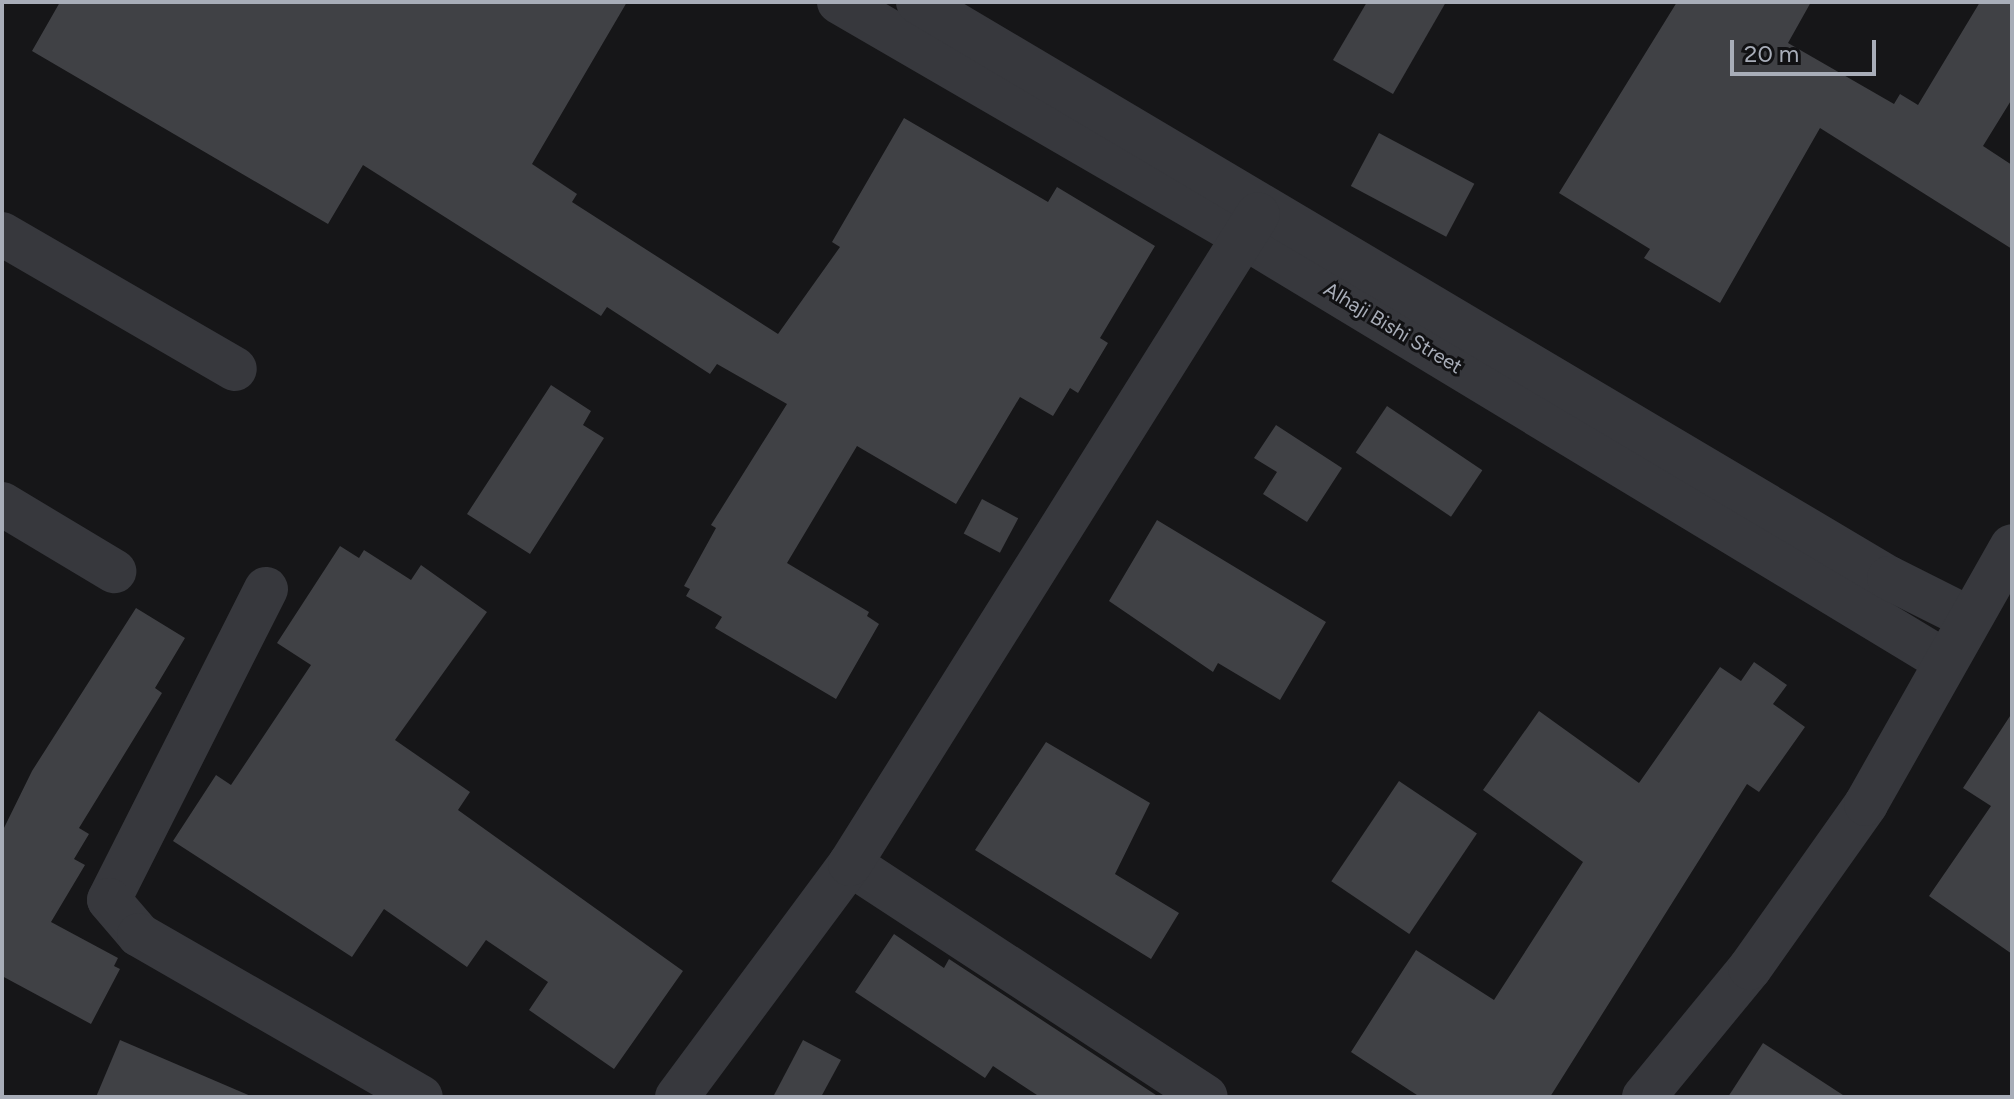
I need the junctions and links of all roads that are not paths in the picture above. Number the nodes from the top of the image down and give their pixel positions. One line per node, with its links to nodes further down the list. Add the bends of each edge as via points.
1 (839, 2): 3 (street, Alhaji Bishi Street)
2 (918, 2): 3 (street, Alhaji Bishi Street)
3 (1254, 221): 10 (street, Alhaji Bishi Street); 11 (street, Alhaji Bishi Street); 12 (street)
4 (2, 234): 5 (street)
5 (235, 369)
6 (2, 504): 8 (street)
7 (2012, 546): 10 (street)
8 (114, 571)
9 (266, 589): 13 (street, via 109,900 139,935)
10 (1969, 618): 11 (street)
11 (1943, 660): 16 (street, via 1866,804 1750,968)
12 (850, 864): 14 (street); 15 (street)
13 (421, 1097)
14 (677, 1097)
15 (1206, 1097)
16 (1644, 1097)

